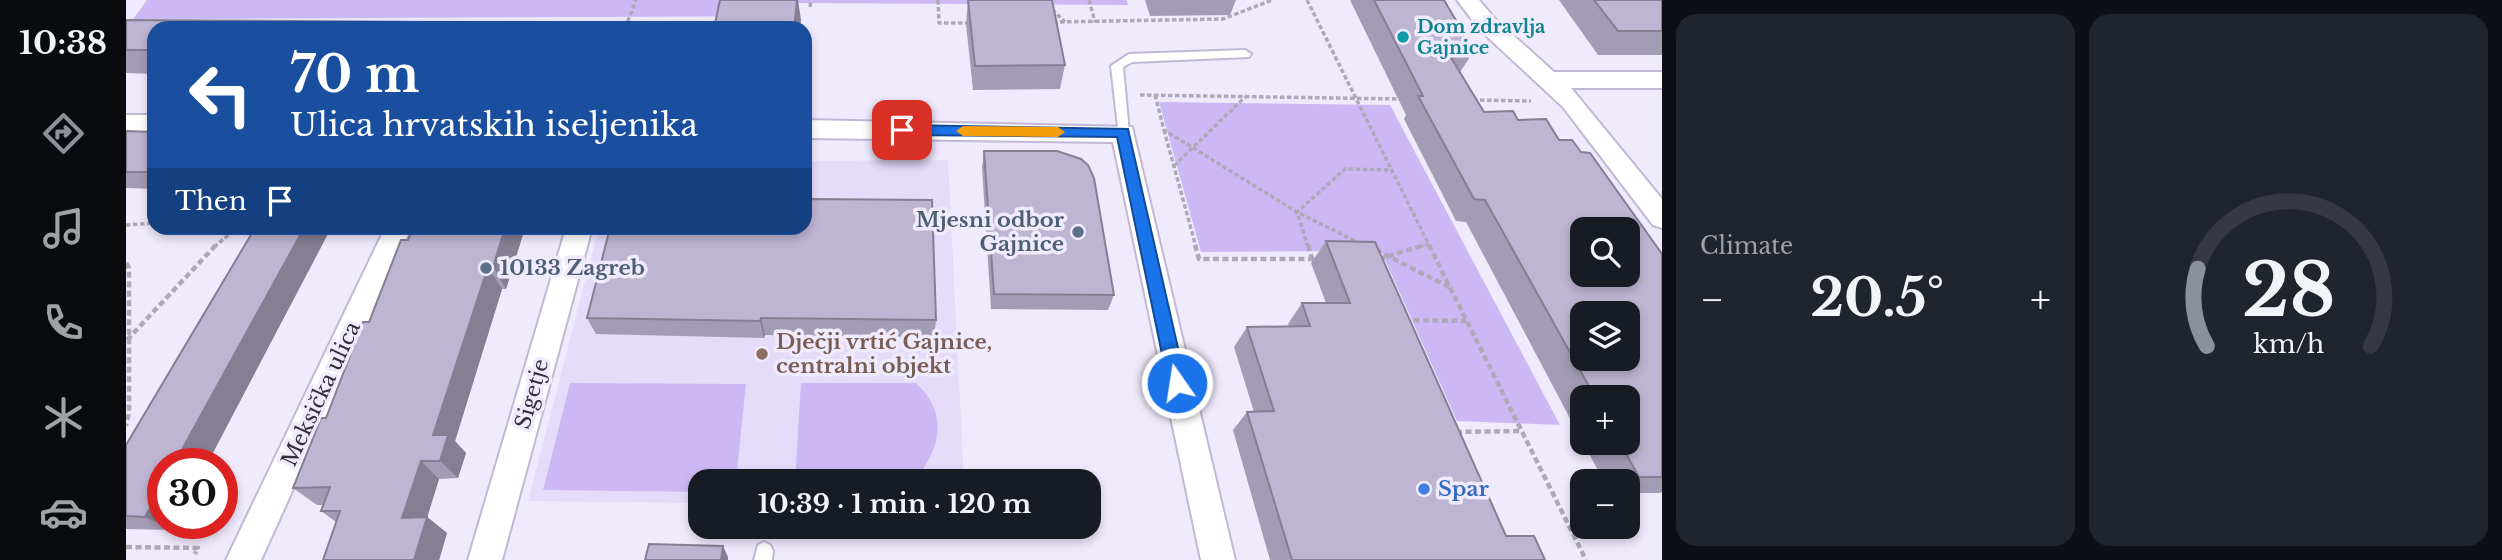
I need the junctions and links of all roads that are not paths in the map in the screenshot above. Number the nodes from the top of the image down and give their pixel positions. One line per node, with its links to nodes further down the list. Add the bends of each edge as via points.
1 (1468, 0): 4 (street)
2 (1245, 54): 8 (lane, via 1122,61 1117,66)
3 (1662, 80): 4 (street)
4 (1544, 90): 9 (street, via 1571,101)
5 (126, 124): 6 (street)
6 (147, 124)
7 (812, 129): 8 (street)
8 (1123, 133): 14 (street)
9 (1662, 218)
10 (395, 235): 12 (street, Meksička ulica)
11 (577, 235): 13 (street, Sigetje)
12 (243, 560)
13 (485, 560)
14 (1217, 560)

